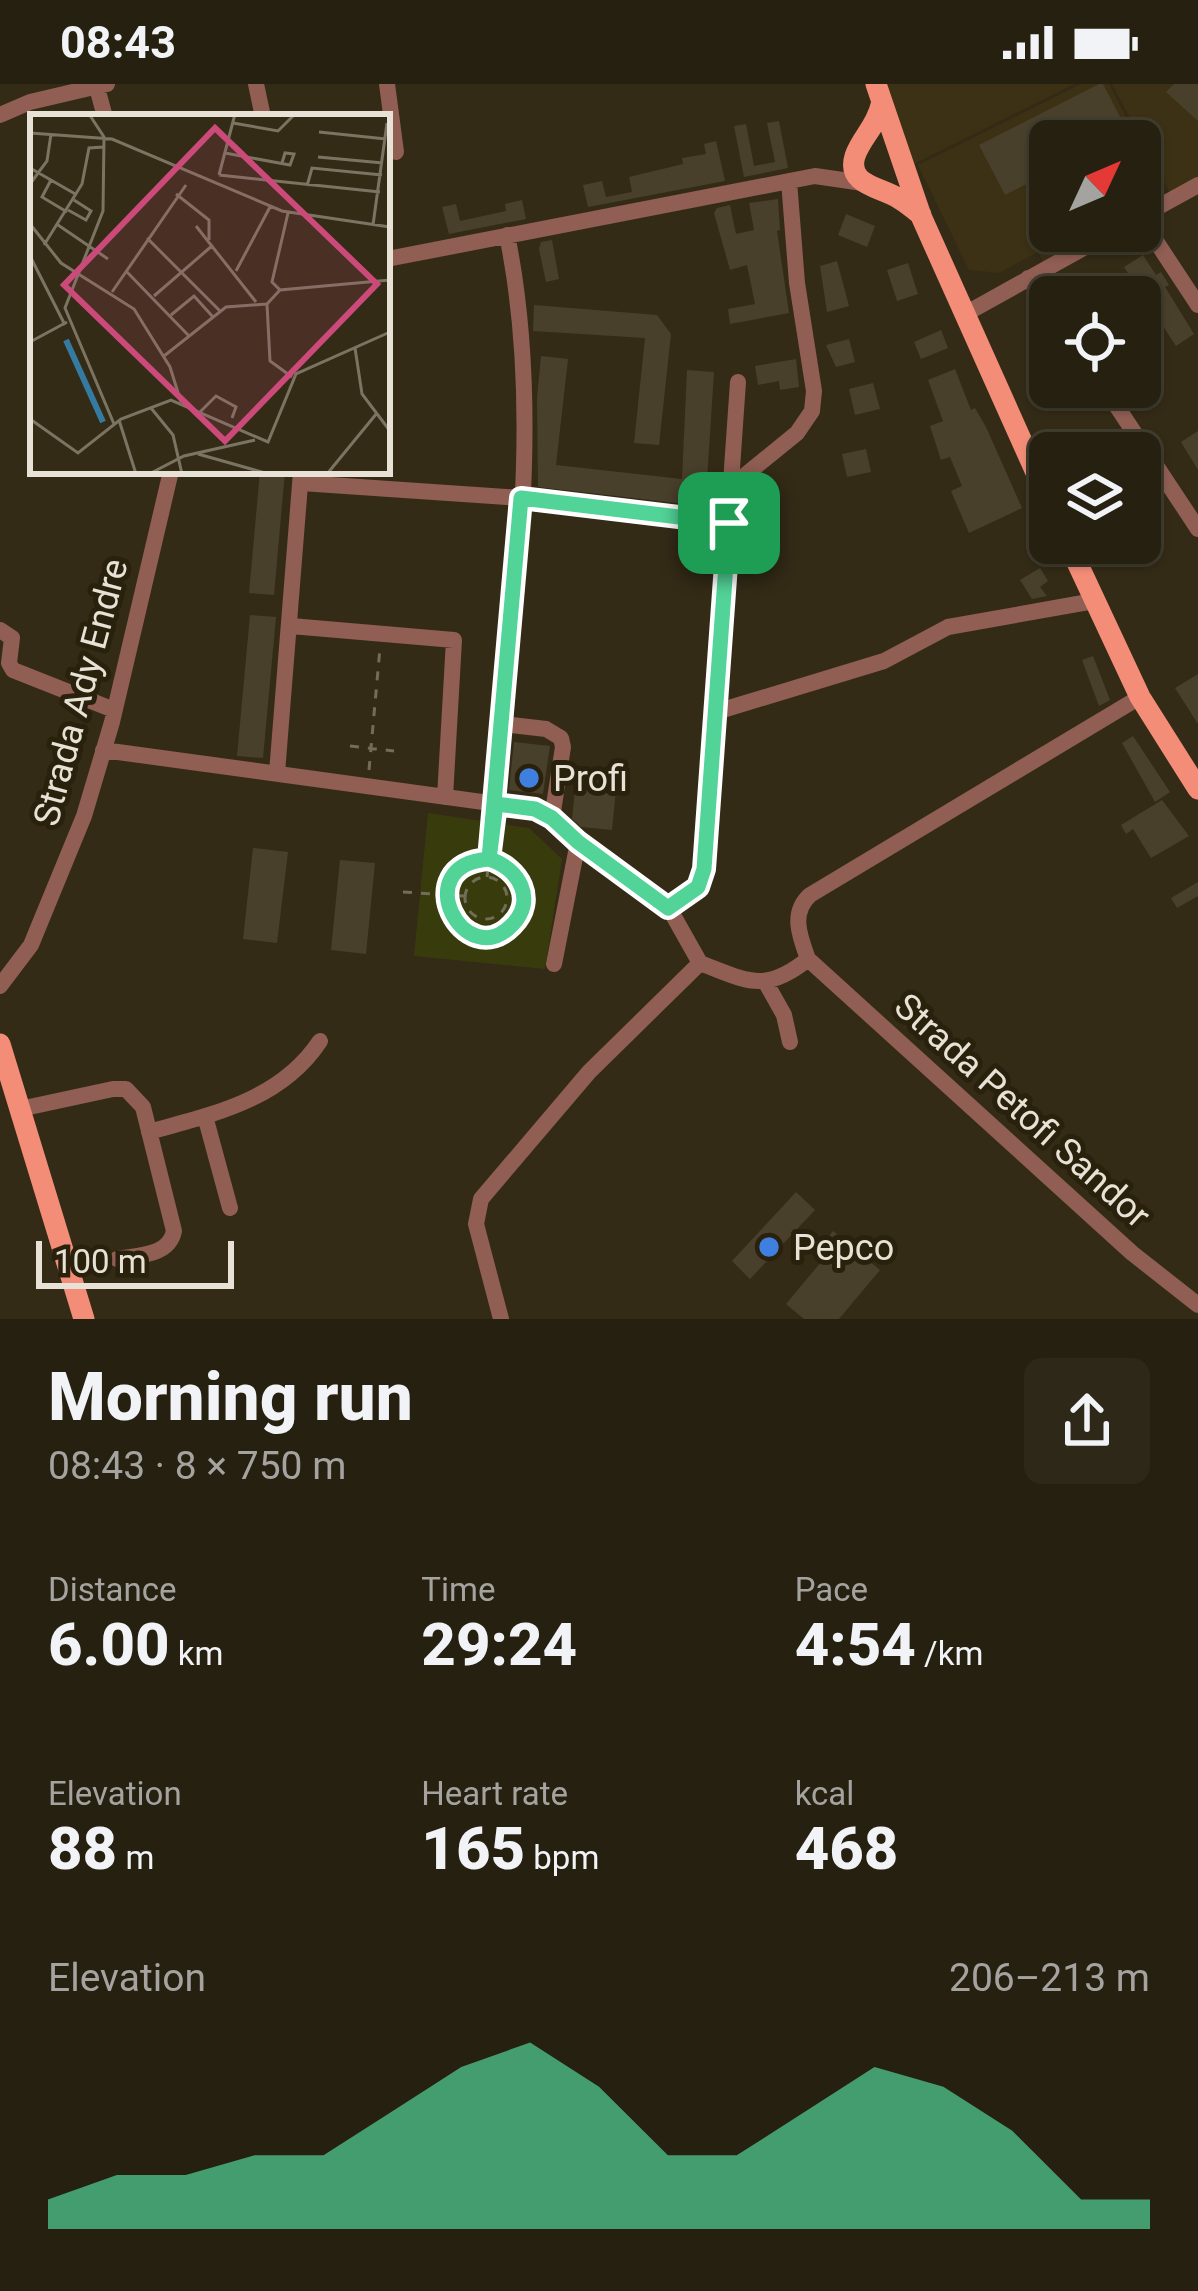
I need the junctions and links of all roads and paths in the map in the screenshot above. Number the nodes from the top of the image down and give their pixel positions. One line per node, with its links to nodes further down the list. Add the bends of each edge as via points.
1 (256, 84): 5 (street)
2 (386, 84): 7 (street)
3 (100, 85): 8 (street)
4 (879, 94): 9 (main road, via 877,122); 11 (main road)
5 (262, 114)
6 (390, 114): 10 (street)
7 (390, 114)
8 (0, 115)
9 (860, 150): 11 (main road, via 884,140); 12 (street); 15 (main road, via 855,170)
10 (395, 152)
11 (900, 155): 15 (main road, via 893,184); 17 (main road)
12 (815, 176): 13 (street); 15 (street)
13 (789, 181): 18 (street); 30 (street, via 812,411)
14 (1198, 184): 16 (street)
15 (871, 186): 17 (main road)
16 (1161, 205)
17 (921, 216): 24 (main road)
18 (507, 235): 21 (street); 31 (street, via 519,327)
19 (1161, 249): 23 (street)
20 (1076, 252): 22 (street)
21 (390, 259)
22 (1028, 278): 24 (street)
23 (1198, 305)
24 (965, 314): 27 (main road)
25 (738, 382): 30 (street)
26 (1118, 408): 33 (street)
27 (1029, 457)
28 (170, 474): 40 (street, Strada Ady Endre)
29 (301, 477): 31 (street); 36 (street)
30 (732, 486): 32 (street)
31 (521, 498): 32 (street); 42 (street)
32 (729, 523): 41 (street)
33 (1198, 530)
34 (1077, 564): 35 (main road)
35 (1094, 601): 39 (main road); 41 (street, via 947,627 884,661)
36 (291, 626): 38 (street); 47 (street)
37 (0, 630): 40 (street, via 12,638 13,670)
38 (381, 634): 44 (path); 50 (street, via 454,640)
39 (1139, 697): 49 (main road); 60 (street, via 810,895 798,909)
40 (115, 710): 45 (street, Strada Ady Endre)
41 (716, 712): 59 (street, via 704,869 698,887)
42 (502, 724): 51 (street); 52 (street, via 561,738)
43 (350, 746): 44 (path)
44 (371, 749): 46 (path); 48 (path)
45 (103, 750): 47 (street); 64 (street, Strada Ady Endre, via 36,934)
46 (394, 751)
47 (277, 773): 48 (street)
48 (368, 786): 50 (street)
49 (1198, 789)
50 (446, 797): 51 (street)
51 (496, 804): 52 (street); 54 (path)
52 (552, 818): 53 (street)
53 (578, 842): 59 (street); 62 (street)
54 (489, 859): 55 (path); 57 (path, via 456,872); 57 (path, via 511,869 523,890 521,913 505,931 470,933 452,917)
55 (487, 877): 58 (path); 58 (path, via 505,888 500,914 481,918)
56 (403, 892): 57 (path)
57 (447, 894): 58 (path)
58 (466, 897)
59 (668, 908): 61 (street)
60 (808, 958): 63 (street); 73 (street, Strada Petofi Sandor)
61 (700, 963): 63 (street); 75 (street, via 590,1072 482,1198 476,1224)
62 (554, 964)
63 (766, 983): 66 (street)
64 (0, 986)
65 (320, 1041): 69 (street, via 288,1078)
66 (790, 1042)
67 (0, 1044): 68 (main road)
68 (20, 1109): 70 (street, via 126,1089 143,1107); 74 (main road)
69 (206, 1116): 70 (street); 71 (street)
70 (149, 1132): 72 (street, via 172,1242)
71 (230, 1208)
72 (117, 1259)
73 (1198, 1305)
74 (84, 1319)
75 (501, 1319)

